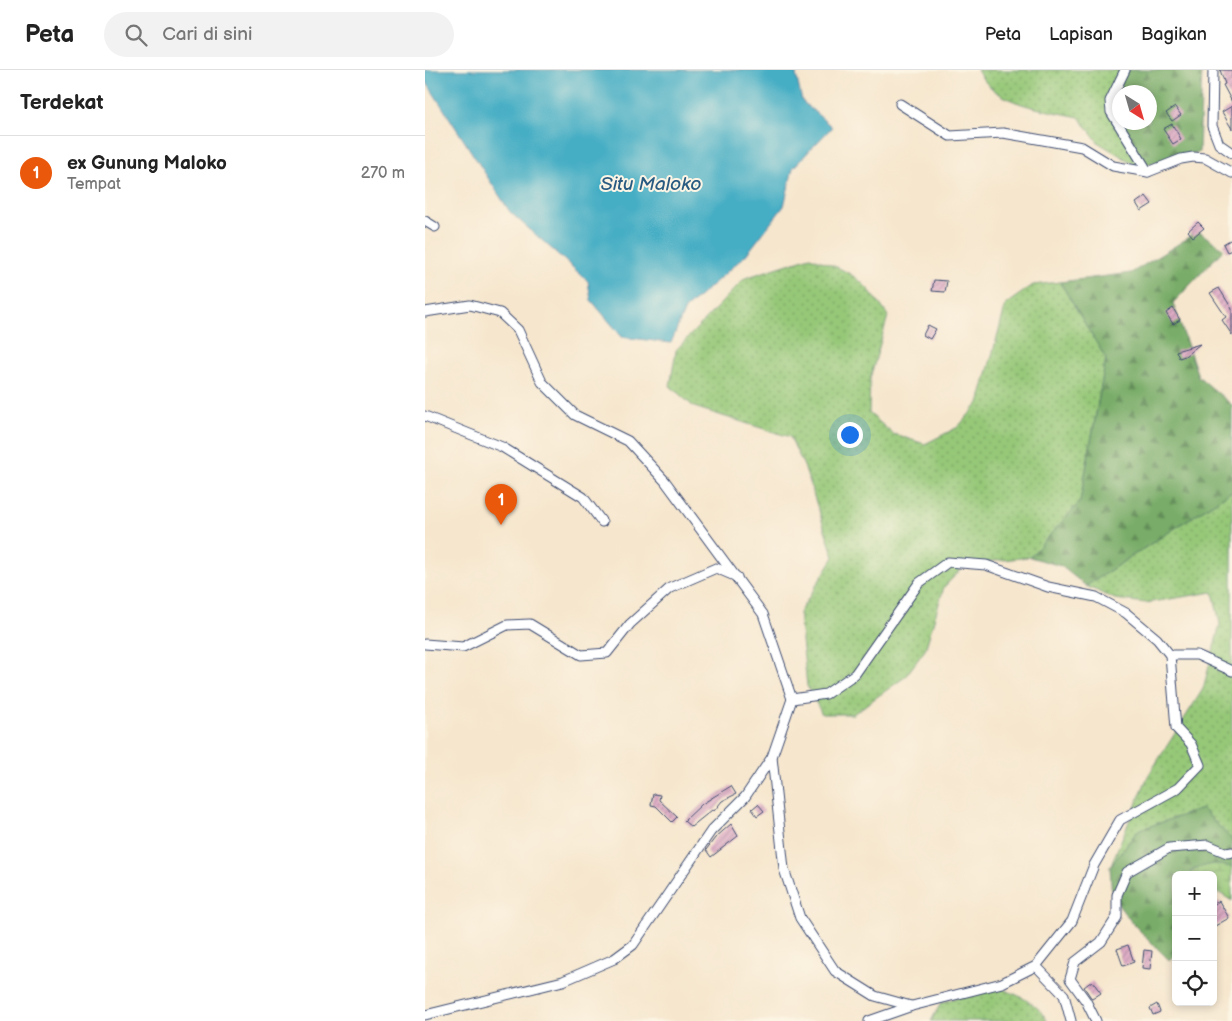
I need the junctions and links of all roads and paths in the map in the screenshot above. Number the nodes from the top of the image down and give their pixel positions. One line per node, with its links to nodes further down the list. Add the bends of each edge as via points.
1 (1125, 70): 5 (street, via 1110,101 1111,112)
2 (1213, 70): 4 (street, via 1212,126 1219,144)
3 (900, 104): 5 (street, via 950,136 1003,133 1082,147 1113,166)
4 (1232, 153)
5 (1148, 172): 6 (street, via 1193,157 1205,158)
6 (1232, 173)
7 (425, 221): 8 (street)
8 (435, 227)
9 (425, 312): 12 (street, via 470,305 501,313 518,330 543,382 575,415 627,441 665,481)
10 (425, 416): 11 (street, via 502,447 583,497)
11 (602, 522)
12 (737, 577): 13 (street, via 716,568 670,588 630,624 607,653 581,655 529,624 507,625 463,647); 16 (street, via 763,614)
13 (425, 644)
14 (1170, 655): 15 (street, via 1197,655); 16 (street, via 1157,639 1126,613 1096,597 1049,586 986,565 948,562 919,583 855,674 826,694); 19 (street, via 1176,728 1191,744 1201,765 1178,788 1121,820 1094,865 1072,921)
15 (1232, 671)
16 (792, 699): 17 (street)
17 (772, 757): 20 (street, via 784,869 800,918 835,971 875,996); 21 (street, via 745,797 711,831 633,946 613,959 563,981)
18 (1232, 852): 24 (street, via 1208,845 1169,848 1127,872 1117,895 1117,917 1101,942 1075,962 1070,979)
19 (1036, 966): 20 (street, via 1002,983); 23 (street, via 1064,995)
20 (912, 1006): 22 (street)
21 (425, 1015)
22 (869, 1021)
23 (1071, 1021)
24 (1097, 1021)

